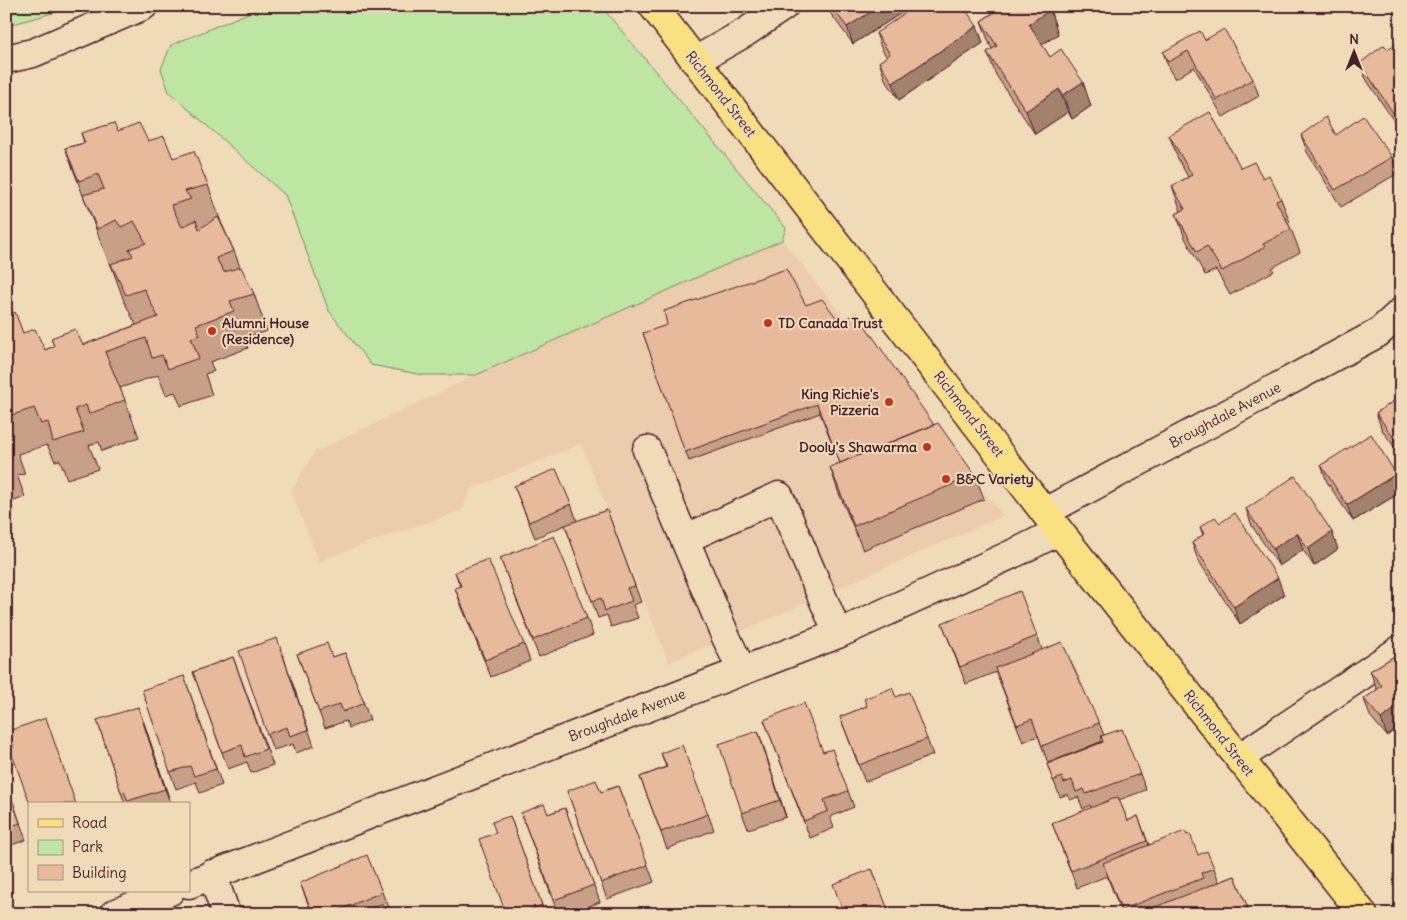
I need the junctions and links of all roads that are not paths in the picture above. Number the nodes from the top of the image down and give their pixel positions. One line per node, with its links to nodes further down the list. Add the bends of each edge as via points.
1 (652, 6): 6 (main road, Richmond Street)
2 (784, 6): 6 (street)
3 (130, 10): 4 (street)
4 (33, 53): 5 (street); 7 (street)
5 (6, 59)
6 (696, 61): 10 (main road, Richmond Street)
7 (6, 72)
8 (1401, 312): 10 (street, Broughdale Avenue, via 1378,333)
9 (647, 450): 11 (street)
10 (1052, 521): 12 (street, Broughdale Avenue, via 1021,550); 15 (main road, Richmond Street)
11 (685, 539): 12 (street, via 779,496); 14 (street)
12 (838, 634): 14 (street, Broughdale Avenue)
13 (1401, 649): 15 (street)
14 (742, 671): 16 (street, Broughdale Avenue)
15 (1238, 758): 20 (main road, Richmond Street)
16 (200, 879): 19 (street)
17 (168, 892): 18 (street)
18 (114, 914)
19 (226, 914)
20 (1363, 914)

